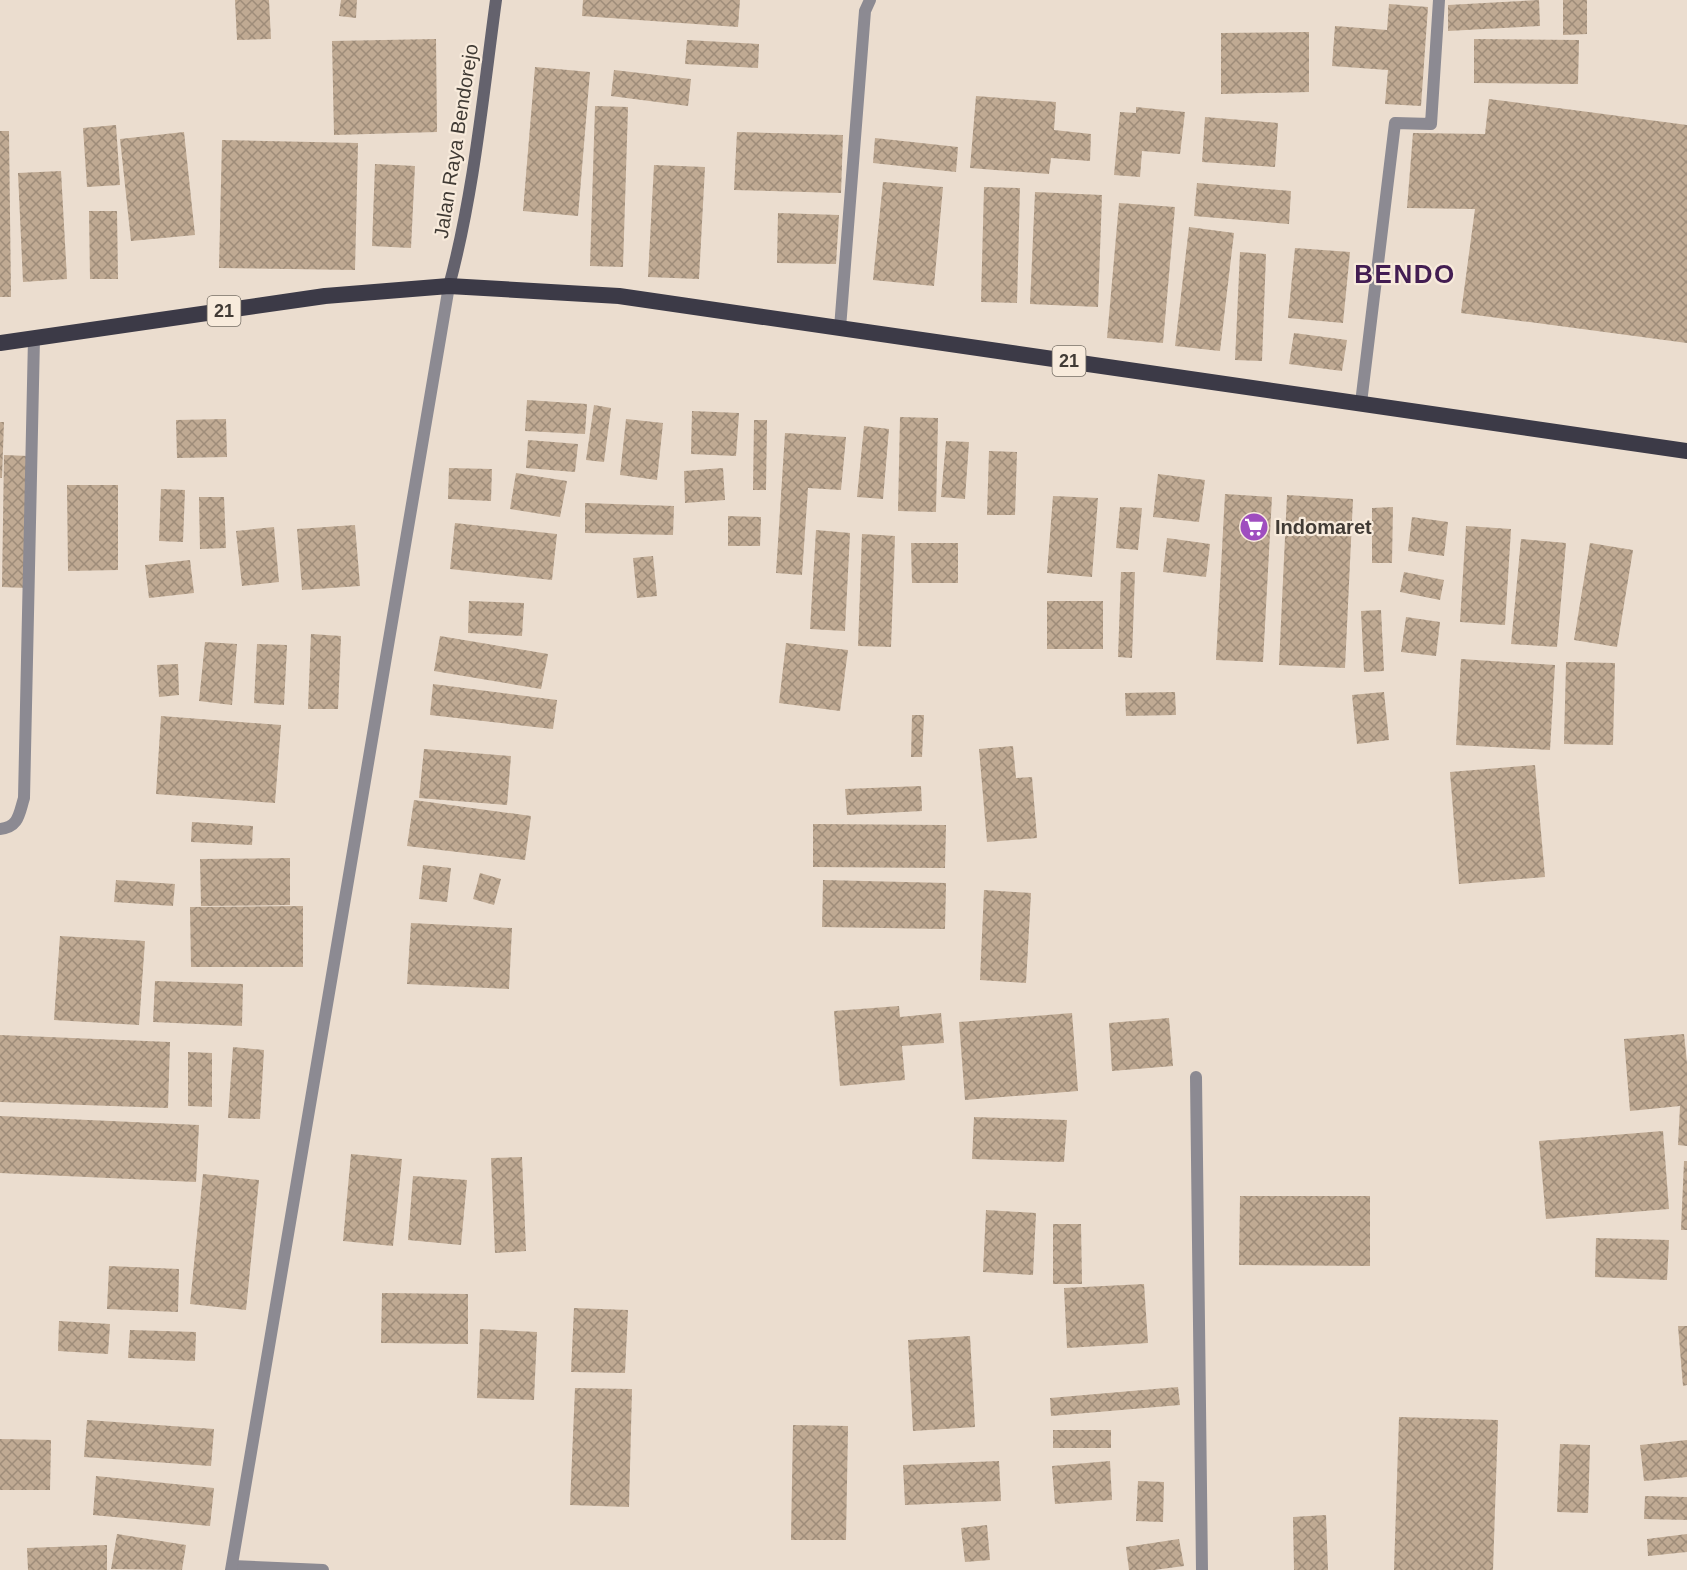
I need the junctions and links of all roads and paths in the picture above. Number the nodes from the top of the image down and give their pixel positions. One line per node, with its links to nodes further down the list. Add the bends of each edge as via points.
1 (496, 0): 4 (main road, Jalan Raya Bendorejo, via 465,216)
2 (870, 0): 5 (street, via 865,11)
3 (1439, 0): 8 (street, via 1431,124 1395,123)
4 (449, 286): 5 (highway, 21, via 620,296); 6 (highway, 21, via 325,296); 12 (street)
5 (840, 328): 8 (highway, 21)
6 (34, 338): 7 (highway, 21); 10 (street, via 24,798 17,823)
7 (0, 343)
8 (1362, 403): 9 (highway, 21)
9 (1687, 451)
10 (0, 830)
11 (1197, 1077): 14 (street)
12 (232, 1568): 13 (street)
13 (323, 1570)
14 (1202, 1570)

